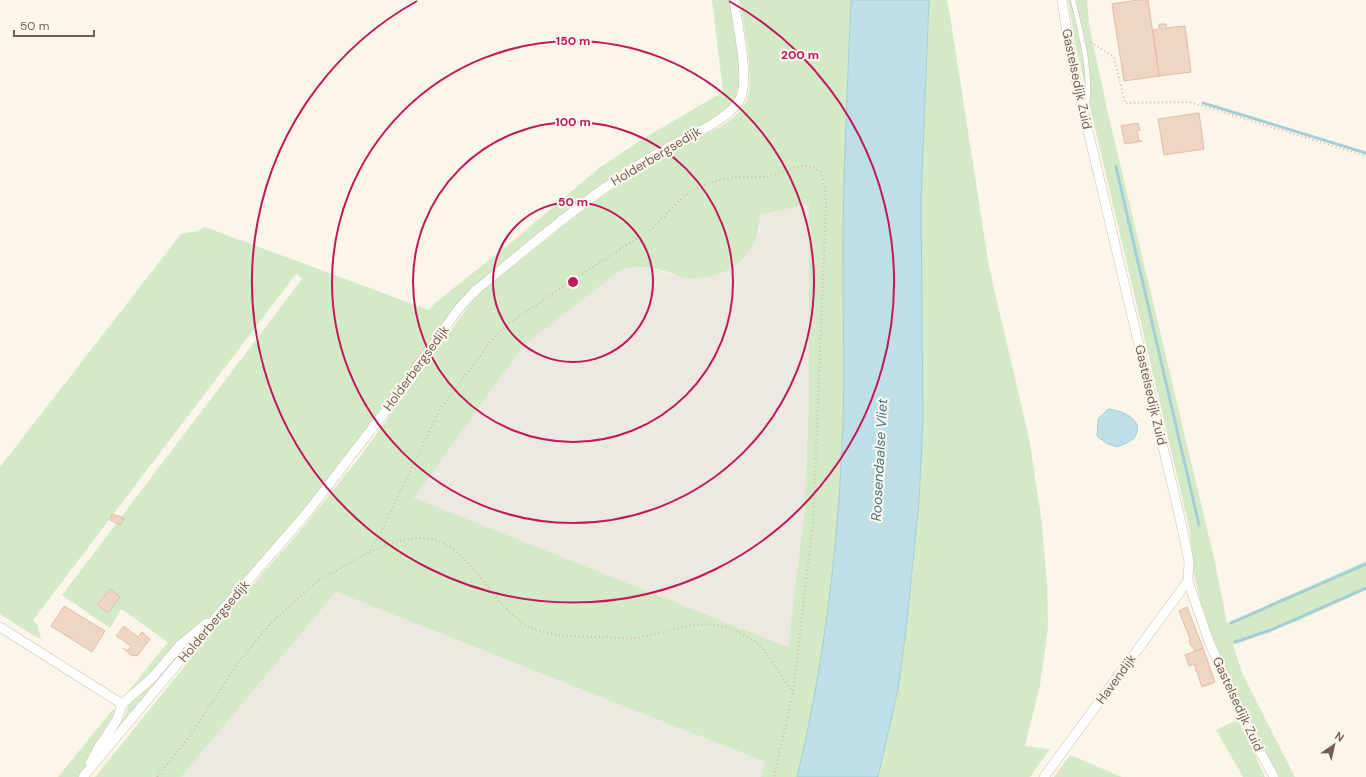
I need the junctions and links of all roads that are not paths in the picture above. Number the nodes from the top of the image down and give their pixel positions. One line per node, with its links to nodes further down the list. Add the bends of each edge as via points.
1 (734, 0): 6 (street, Holderbergsedijk, via 743,68 743,89 741,99 734,108 720,120 670,146 611,183 475,291 459,308 384,413 306,514)
2 (1062, 0): 4 (street, Gastelsedijk Zuid, via 1071,59)
3 (1072, 0): 4 (lane, via 1081,36 1089,97)
4 (1085, 119): 5 (street, Gastelsedijk Zuid, via 1190,561)
5 (1188, 581): 10 (street, Havendijk); 11 (street, Gastelsedijk Zuid, via 1210,644)
6 (218, 615): 8 (street, via 180,645 153,677); 9 (street, Holderbergsedijk)
7 (0, 627): 8 (street)
8 (122, 704): 9 (street, via 117,720)
9 (83, 777)
10 (1044, 777)
11 (1274, 777)

